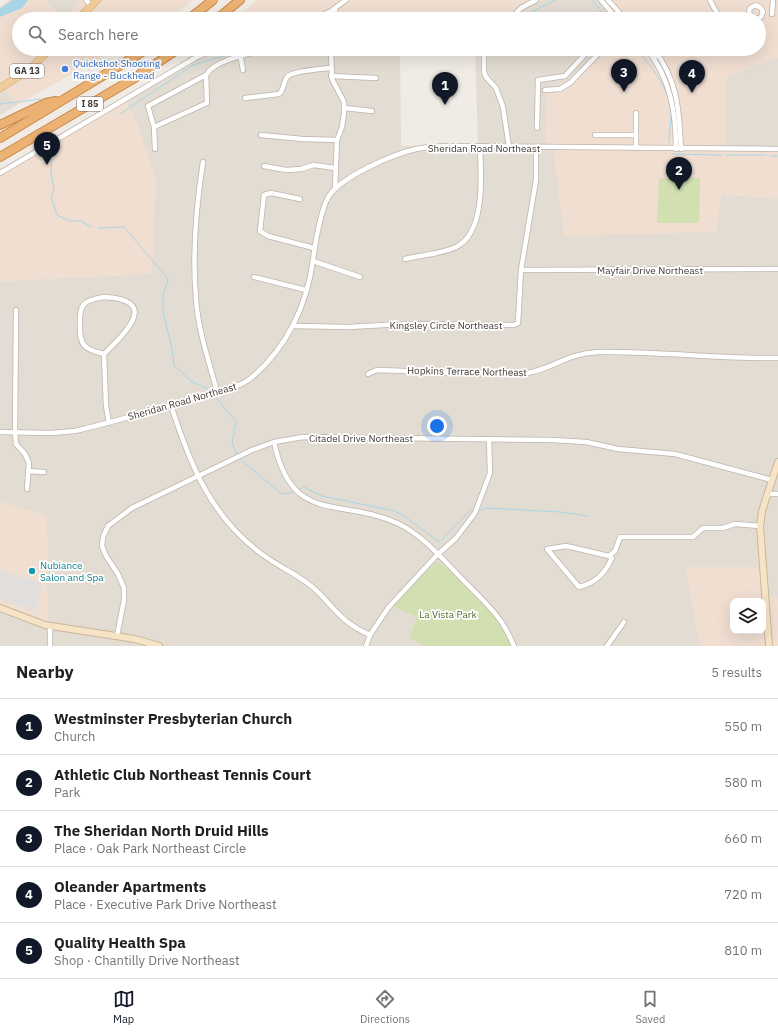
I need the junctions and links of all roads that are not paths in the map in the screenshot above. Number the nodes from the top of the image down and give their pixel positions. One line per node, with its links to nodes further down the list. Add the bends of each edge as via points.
1 (213, 0): 12 (highway)
2 (240, 0): 13 (highway)
3 (346, 0): 10 (street)
4 (536, 0): 16 (street)
5 (601, 0): 17 (street)
6 (608, 0): 18 (street)
7 (710, 0): 19 (street)
8 (773, 0): 20 (street)
9 (91, 2): 11 (main road)
10 (335, 8): 14 (street); 15 (street)
11 (83, 12)
12 (198, 12)
13 (226, 12)
14 (327, 12)
15 (335, 12)
16 (517, 12)
17 (611, 12)
18 (619, 12)
19 (716, 12)
20 (772, 14)
21 (43, 56): 39 (main road, GA 13, via 30,69)
22 (135, 56): 41 (highway, I 85)
23 (168, 56): 60 (highway, I 85)
24 (199, 56): 64 (street)
25 (240, 56): 34 (street); 35 (street, via 208,70)
26 (331, 56): 33 (street)
27 (484, 56): 54 (street, via 484,72 496,88 503,107)
28 (584, 56): 38 (street, via 565,76)
29 (595, 56): 38 (street, via 570,83 560,89 547,89)
30 (656, 56): 32 (street)
31 (659, 56): 58 (street, via 670,75 679,106)
32 (653, 58): 58 (street, via 664,78 673,104)
33 (330, 68): 36 (street); 40 (street, via 291,74 279,94)
34 (243, 70)
35 (206, 75): 46 (street, via 207,103); 46 (street, via 148,106)
36 (331, 76): 37 (street); 42 (street, via 340,92)
37 (376, 78)
38 (549, 79): 47 (street, via 538,80)
39 (0, 88)
40 (245, 98)
41 (63, 100): 45 (highway, via 46,103); 51 (highway, I 85)
42 (344, 108): 43 (street); 52 (street, via 342,127)
43 (372, 111)
44 (636, 113): 50 (street)
45 (0, 124)
46 (154, 127): 57 (street)
47 (537, 128)
48 (261, 135): 52 (street)
49 (595, 135): 50 (street)
50 (636, 135): 56 (street)
51 (0, 138)
52 (337, 140): 63 (street)
53 (480, 146): 54 (street, Sheridan Road Northeast); 65 (street, Sheridan Road Northeast, via 421,148 402,153 355,175); 68 (street, via 480,194 476,219 469,236 454,248)
54 (509, 147): 55 (street, Sheridan Road Northeast)
55 (536, 147): 56 (street, Sheridan Road Northeast); 71 (street, Kingsley Circle Northeast, via 536,180)
56 (636, 148): 58 (street, Sheridan Road Northeast)
57 (156, 149)
58 (678, 149): 59 (street, Sheridan Road Northeast)
59 (778, 149)
60 (0, 158)
61 (203, 162): 80 (street, via 194,233 196,299 200,326)
62 (264, 166): 63 (street, via 286,170 314,165)
63 (335, 168): 65 (street)
64 (0, 173)
65 (334, 189): 67 (street, Sheridan Road Northeast, via 328,196)
66 (300, 199): 67 (street, via 271,193 264,195 260,231 268,236)
67 (314, 248): 69 (street, Sheridan Road Northeast)
68 (405, 259)
69 (313, 261): 73 (street); 74 (street, Sheridan Road Northeast)
70 (778, 269): 71 (street, Mayfair Drive Northeast)
71 (521, 270): 76 (street, Kingsley Circle Northeast, via 518,323 514,325)
72 (254, 277): 74 (street)
73 (360, 277)
74 (306, 290): 76 (street, Sheridan Road Northeast)
75 (16, 310): 84 (street)
76 (293, 326): 80 (street, Sheridan Road Northeast, via 279,349 250,379)
77 (104, 354): 77 (street, via 134,322 133,309 124,300 94,298 80,308 81,340 88,349); 82 (street)
78 (778, 358): 79 (street, Hopkins Terrace Northeast, via 738,359 678,353 598,352 579,354 532,372 377,370)
79 (368, 374)
80 (217, 391): 81 (street, Sheridan Road Northeast)
81 (171, 405): 82 (street, Sheridan Road Northeast); 90 (street, via 182,440)
82 (109, 423): 84 (street, Sheridan Road Northeast, via 58,433)
83 (0, 432): 84 (street, Sheridan Road Northeast)
84 (15, 433): 88 (street, via 16,444 29,463)
85 (489, 440): 86 (street, Citadel Drive Northeast, via 303,437); 91 (street, Citadel Drive Northeast, via 573,441 618,449 675,454); 96 (street, via 490,473 476,511 456,538)
86 (274, 442): 90 (street, Citadel Drive Northeast); 96 (street, via 284,476 302,496 318,503 399,524)
87 (778, 462): 91 (main road)
88 (28, 471): 89 (street); 92 (street)
89 (44, 472)
90 (198, 476): 101 (street, Citadel Drive Northeast, via 132,508 112,523 104,533 104,551 124,588); 102 (street, via 210,501 235,531 266,557 315,589 343,618)
91 (772, 480): 93 (main road)
92 (27, 489)
93 (768, 494): 94 (street); 95 (main road)
94 (778, 494)
95 (760, 526): 97 (street, via 735,524 723,528 703,528 693,537 620,537 616,551); 108 (main road)
96 (437, 555): 102 (street, via 388,608); 106 (street, via 499,619)
97 (609, 556): 97 (street, via 566,546 547,549 579,587 590,584 606,571 612,558)
98 (0, 608): 100 (main road)
99 (624, 622): 107 (street)
100 (50, 627): 101 (main road); 103 (street)
101 (117, 636): 104 (main road)
102 (370, 636): 105 (street)
103 (50, 646)
104 (159, 646)
105 (366, 646)
106 (514, 646)
107 (607, 646)
108 (769, 646)

